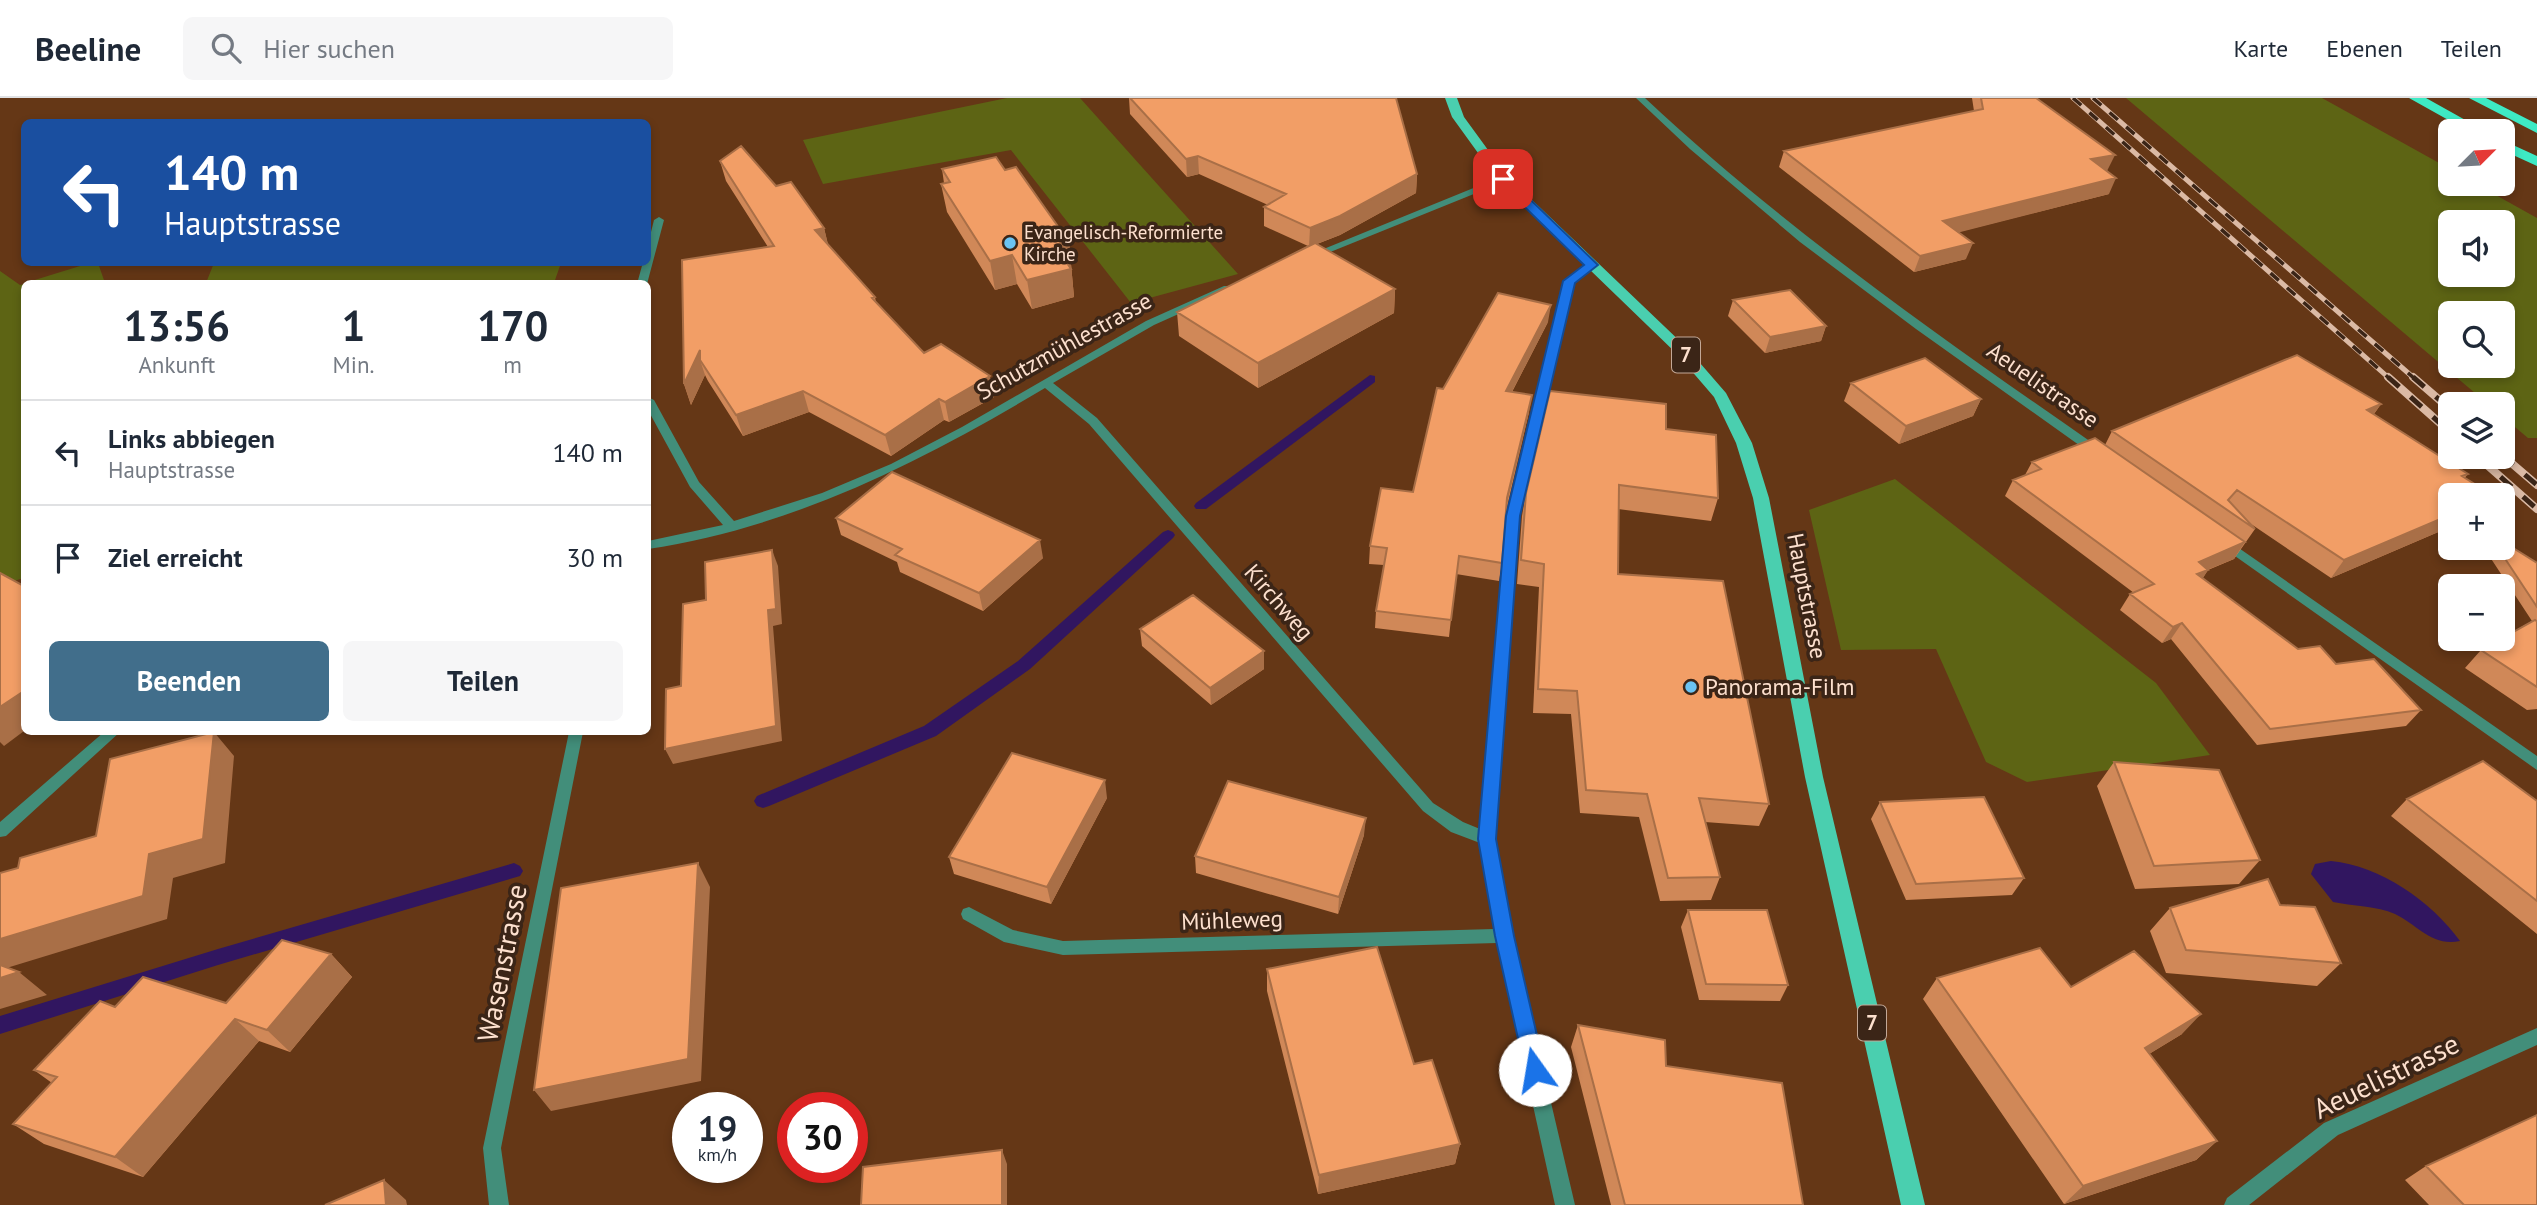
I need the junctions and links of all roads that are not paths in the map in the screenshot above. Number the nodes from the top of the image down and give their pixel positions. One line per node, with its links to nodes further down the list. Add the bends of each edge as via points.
1 (1451, 98): 9 (main road, Hauptstrasse / 7, via 1458,117)
2 (1640, 98): 17 (street, Aeuelistrasse, via 1723,176 1799,237)
3 (2416, 98): 5 (highway)
4 (2476, 98): 6 (highway)
5 (2455, 119)
6 (2537, 130)
7 (2515, 151): 8 (highway)
8 (2537, 162)
9 (1503, 179): 12 (street); 13 (main road, Hauptstrasse / 7)
10 (659, 220): 11 (street)
11 (651, 250)
12 (1291, 264)
13 (1592, 265): 25 (street, via 1569,281 1513,516); 31 (main road, Hauptstrasse / 7, via 1713,387 1744,443 1761,498 1814,777)
14 (1240, 284): 15 (street, Schutzmühlestrasse, via 1132,331)
15 (1045, 383): 18 (street, Schutzmühlestrasse, via 907,460); 25 (street, Kirchweg, via 1093,421 1428,807 1457,827)
16 (651, 405): 18 (street, via 694,484)
17 (2109, 461)
18 (733, 528): 20 (street, Schutzmühlestrasse)
19 (2209, 531): 23 (street)
20 (651, 548)
21 (110, 735): 24 (street)
22 (575, 735): 29 (street, Wasenstrasse, via 492,1148)
23 (2537, 764)
24 (0, 831)
25 (1487, 839): 27 (street)
26 (969, 914): 27 (street, Mühleweg, via 1010,937 1063,948)
27 (1504, 936): 30 (street)
28 (2537, 1036): 32 (street, Aeuelistrasse, via 2331,1129)
29 (499, 1205)
30 (1565, 1205)
31 (1913, 1205)
32 (2234, 1205)

